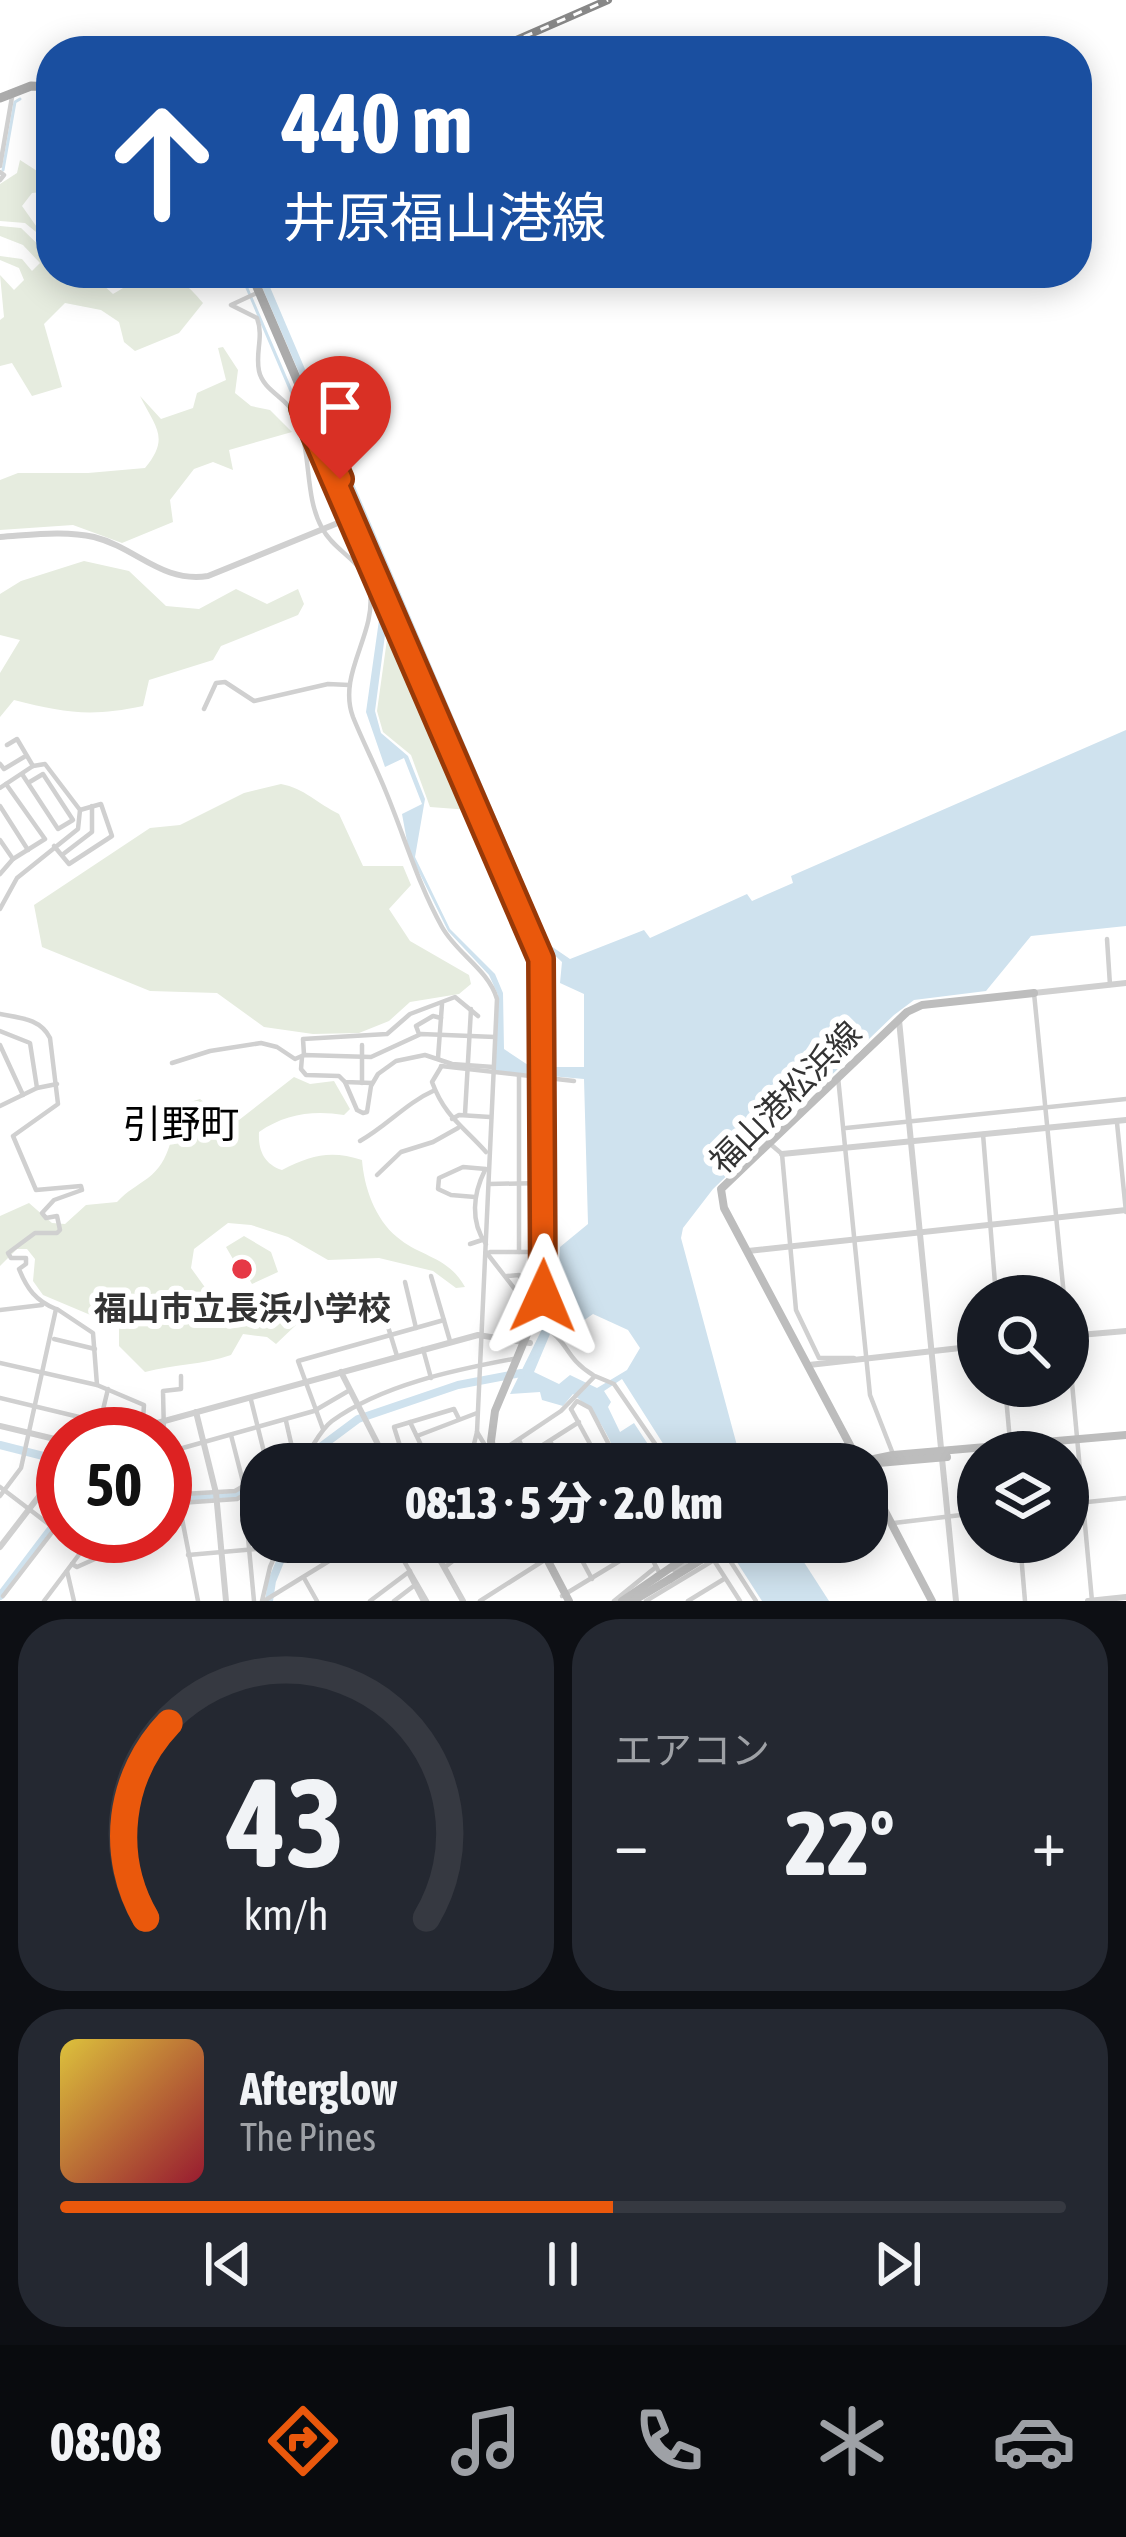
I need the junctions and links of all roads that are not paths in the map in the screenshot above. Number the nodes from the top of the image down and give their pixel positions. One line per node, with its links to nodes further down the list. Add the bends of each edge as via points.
1 (36, 87): 2 (main road)
2 (4, 99): 3 (street)
3 (1, 173)
4 (252, 288): 5 (main road)
5 (254, 295): 7 (main road); 7 (street, via 232,305 257,318 261,377)
6 (326, 398): 7 (street)
7 (304, 408): 8 (main road); 9 (street)
8 (353, 517): 9 (street); 11 (main road)
9 (323, 530): 10 (street, via 191,579 90,536); 11 (street)
10 (0, 537)
11 (376, 583): 12 (street); 61 (main road, via 543,952)
12 (349, 685): 13 (street, via 254,701 216,683); 50 (street, via 351,712 411,864 451,941 494,990)
13 (204, 709)
14 (7, 745): 15 (street, via 17,739)
15 (26, 755): 16 (street, via 4,770); 17 (street)
16 (0, 764)
17 (33, 766): 18 (street); 21 (street, via 50,767)
18 (22, 774): 19 (street); 20 (street)
19 (28, 783): 22 (street, via 43,774); 26 (street)
20 (3, 786): 27 (street)
21 (72, 799): 22 (street); 25 (street)
22 (64, 805): 26 (street, via 73,820 58,830)
23 (0, 806): 30 (street)
24 (92, 806): 25 (street); 31 (street, via 92,832); 31 (street, via 101,804 112,836 69,864)
25 (80, 810): 29 (street, via 81,825)
26 (51, 819): 27 (street)
27 (37, 829): 30 (street, via 45,839)
28 (0, 840): 32 (street)
29 (54, 846): 31 (street); 34 (street, via 17,878)
30 (28, 850): 32 (street)
31 (62, 855)
32 (13, 859): 33 (street)
33 (0, 873)
34 (0, 909)
35 (1107, 939): 37 (street)
36 (1126, 983): 37 (street)
37 (1110, 985): 38 (street)
38 (1034, 992): 44 (main road, 福山港松浜線, via 922,1005); 75 (street)
39 (442, 1001): 40 (street, via 455,997); 43 (street); 45 (street)
40 (471, 1009): 42 (street); 49 (street)
41 (1, 1016): 68 (street, via 45,1028)
42 (478, 1016)
43 (441, 1018): 47 (street, via 416,1026); 48 (street)
44 (898, 1020): 63 (main road, 福山港松浜線); 79 (street)
45 (394, 1030): 51 (street); 54 (street, via 303,1039)
46 (0, 1031): 69 (street, via 28,1040)
47 (419, 1034): 48 (street); 51 (street)
48 (440, 1035): 49 (street); 57 (street)
49 (470, 1036): 50 (street); 59 (street)
50 (495, 1037): 60 (street)
51 (400, 1043): 55 (street); 56 (street)
52 (0, 1045): 72 (street)
53 (362, 1045): 55 (street)
54 (303, 1055): 55 (street); 58 (street, via 295,1059 261,1043); 65 (street, via 305,1075)
55 (364, 1057): 66 (street)
56 (407, 1058): 57 (street); 67 (street)
57 (441, 1062): 59 (street); 71 (street)
58 (172, 1063)
59 (467, 1067): 60 (street); 76 (street)
60 (493, 1069): 62 (street); 77 (street)
61 (545, 1074): 62 (street); 64 (street); 94 (main road); 122 (main road, via 548,1286)
62 (519, 1076): 96 (street)
63 (838, 1076): 82 (street); 87 (main road, 福山港松浜線)
64 (574, 1081)
65 (345, 1082): 66 (street); 67 (street, via 363,1113)
66 (362, 1083): 67 (street)
67 (372, 1083)
68 (57, 1084): 69 (street); 118 (street, via 54,1109 14,1136 36,1190 82,1190 44,1211 60,1220 57,1233 35,1233 8,1253 26,1258 19,1269)
69 (38, 1088): 72 (street)
70 (0, 1090): 74 (street)
71 (435, 1090): 78 (street); 85 (street)
72 (23, 1095): 74 (street)
73 (1126, 1099): 75 (street)
74 (3, 1104)
75 (1047, 1107): 79 (street); 83 (street)
76 (465, 1114): 77 (street); 78 (street)
77 (490, 1117): 89 (street)
78 (452, 1119): 81 (street)
79 (911, 1121): 82 (street); 86 (street)
80 (1121, 1121): 83 (street); 91 (street)
81 (458, 1128): 89 (street); 93 (street, via 401,1152)
82 (846, 1128): 88 (street)
83 (1049, 1128): 84 (street); 99 (street)
84 (982, 1134): 86 (street); 100 (street)
85 (360, 1141)
86 (913, 1141): 88 (street); 101 (street)
87 (768, 1142): 90 (street); 109 (main road, 福山港松浜線, via 720,1192)
88 (848, 1148): 90 (street); 102 (street)
89 (489, 1153): 92 (street)
90 (782, 1154): 105 (street)
91 (1123, 1165): 98 (street)
92 (487, 1167): 95 (street); 97 (street); 97 (street, via 439,1178 443,1193)
93 (377, 1175)
94 (544, 1183): 96 (street); 108 (main road)
95 (489, 1184): 96 (street); 103 (street)
96 (518, 1184): 107 (street)
97 (475, 1197): 103 (street)
98 (1126, 1211): 99 (street)
99 (1055, 1217): 100 (street); 111 (street)
100 (989, 1225): 101 (street); 110 (street)
101 (922, 1231): 102 (street); 134 (street)
102 (855, 1238): 105 (street); 136 (street)
103 (484, 1242): 104 (street); 106 (street)
104 (470, 1244)
105 (789, 1245): 109 (street); 137 (street, via 796,1310 818,1356)
106 (486, 1252): 107 (street); 113 (street); 125 (street)
107 (519, 1252): 108 (street)
108 (544, 1252): 115 (main road)
109 (748, 1252): 140 (main road, 福山港松浜線)
110 (994, 1275)
111 (1062, 1275)
112 (431, 1276): 121 (street)
113 (506, 1276): 115 (street); 117 (street)
114 (405, 1282): 123 (street)
115 (544, 1287): 130 (main road)
116 (378, 1294): 126 (street)
117 (524, 1301)
118 (44, 1304): 119 (street); 120 (street)
119 (56, 1309): 128 (street); 132 (street, via 87,1326)
120 (0, 1310)
121 (444, 1320): 123 (street); 129 (street)
122 (540, 1326): 130 (main road); 145 (street)
123 (416, 1328): 126 (street)
124 (1126, 1331): 127 (street)
125 (481, 1334): 129 (street); 130 (street); 141 (street)
126 (391, 1335): 135 (street); 147 (street, via 298,1360)
127 (1089, 1335)
128 (52, 1339): 132 (street); 143 (street)
129 (450, 1341): 133 (street)
130 (528, 1342): 138 (main road)
131 (957, 1348): 134 (street)
132 (95, 1349): 148 (street)
133 (423, 1349): 135 (street); 146 (street)
134 (933, 1351): 136 (street); 200 (street)
135 (397, 1356): 142 (street)
136 (867, 1357): 137 (street); 199 (street, via 871,1400)
137 (854, 1358): 140 (street)
138 (520, 1360): 141 (street); 189 (main road, via 492,1425)
139 (0, 1364): 143 (street)
140 (808, 1365): 196 (main road, 福山港松浜線)
141 (480, 1366): 146 (street); 163 (street)
142 (341, 1372): 147 (street); 150 (street)
143 (44, 1374): 148 (street); 153 (street)
144 (181, 1376): 158 (street, via 181,1389 163,1390)
145 (595, 1376): 154 (street); 195 (street, via 614,1384)
146 (431, 1378): 159 (street)
147 (306, 1382): 151 (street); 161 (street)
148 (97, 1385): 149 (street)
149 (108, 1389): 156 (street); 157 (street)
150 (350, 1390): 159 (street); 161 (street)
151 (250, 1397): 160 (street); 169 (street)
152 (0, 1398): 153 (street)
153 (36, 1406): 155 (street); 172 (street)
154 (570, 1406): 167 (street); 177 (street); 194 (street, via 590,1408)
155 (40, 1407)
156 (104, 1407)
157 (144, 1407)
158 (164, 1407)
159 (359, 1407): 170 (street); 184 (street)
160 (196, 1412): 162 (street); 179 (street)
161 (314, 1412): 165 (street); 170 (street)
162 (192, 1413)
163 (477, 1413): 164 (street); 171 (street)
164 (459, 1419): 166 (street, via 454,1409); 175 (street)
165 (285, 1420): 169 (street); 182 (street)
166 (410, 1422): 175 (street); 185 (street, via 393,1428)
167 (579, 1423): 178 (street); 193 (street)
168 (0, 1426): 172 (street)
169 (258, 1427): 174 (street); 181 (street)
170 (323, 1429): 183 (street)
171 (477, 1432): 187 (street); 188 (street)
172 (30, 1433): 173 (street); 206 (street, via 21,1468)
173 (36, 1434)
174 (231, 1435): 179 (street); 204 (street)
175 (417, 1436): 186 (street)
176 (1126, 1438): 180 (main road)
177 (519, 1440): 190 (street); 191 (street)
178 (550, 1441): 192 (street)
179 (203, 1442): 197 (street); 209 (street)
180 (1089, 1442)
181 (262, 1443)
182 (296, 1443)
183 (313, 1443)
184 (377, 1443)
185 (399, 1443)
186 (420, 1443)
187 (474, 1443)
188 (484, 1443)
189 (494, 1443)
190 (515, 1443)
191 (521, 1443)
192 (547, 1443)
193 (590, 1443)
194 (608, 1443)
195 (656, 1443)
196 (849, 1443)
197 (192, 1446)
198 (957, 1454): 200 (main road)
199 (893, 1455): 200 (main road); 202 (main road)
200 (942, 1455): 201 (main road); 203 (main road); 218 (street)
201 (957, 1455)
202 (888, 1456)
203 (888, 1460)
204 (240, 1470)
205 (240, 1488): 209 (street)
206 (2, 1491): 214 (street)
207 (240, 1495): 209 (street)
208 (192, 1496): 209 (street)
209 (217, 1497): 212 (street); 223 (street)
210 (1126, 1498): 213 (street)
211 (36, 1500): 214 (street)
212 (192, 1501)
213 (1089, 1501)
214 (29, 1509): 215 (street); 220 (street)
215 (36, 1515)
216 (957, 1515): 218 (street)
217 (888, 1516): 219 (main road)
218 (948, 1516): 219 (street); 280 (street)
219 (892, 1524): 279 (main road)
220 (0, 1547)
221 (240, 1551): 223 (street)
222 (36, 1552): 256 (street)
223 (221, 1552): 224 (street); 264 (street)
224 (192, 1555)
225 (73, 1563): 248 (street)
226 (86, 1563): 248 (street)
227 (190, 1563): 263 (street)
228 (252, 1563): 265 (street)
229 (273, 1563): 265 (street)
230 (327, 1563): 251 (street)
231 (404, 1563): 249 (street)
232 (443, 1563): 247 (street)
233 (450, 1563): 247 (street)
234 (540, 1563): 271 (street)
235 (544, 1563): 260 (main road)
236 (547, 1563): 260 (main road)
237 (583, 1563): 253 (street)
238 (654, 1563): 250 (street)
239 (673, 1563): 250 (main road, bridge)
240 (699, 1563): 254 (main road, bridge)
241 (708, 1563): 254 (street)
242 (716, 1563): 252 (street)
243 (732, 1563): 278 (street)
244 (1022, 1563): 281 (street)
245 (1088, 1563): 282 (street)
246 (616, 1564): 253 (street)
247 (445, 1567): 270 (street)
248 (70, 1568): 259 (street); 262 (street)
249 (409, 1572): 255 (street); 267 (street); 269 (street)
250 (657, 1572): 272 (main road)
251 (304, 1578): 257 (street); 266 (street)
252 (725, 1578): 276 (street); 277 (street)
253 (592, 1579): 260 (street)
254 (669, 1583): 273 (main road); 274 (street); 275 (street)
255 (415, 1586): 268 (street); 269 (street)
256 (4, 1597)
257 (275, 1597): 265 (street)
258 (1126, 1597): 282 (street)
259 (46, 1598): 261 (street)
260 (565, 1598)
261 (56, 1601)
262 (74, 1601)
263 (198, 1601)
264 (226, 1601)
265 (260, 1601)
266 (317, 1601)
267 (372, 1601)
268 (394, 1601)
269 (423, 1601)
270 (464, 1601)
271 (480, 1601)
272 (618, 1601)
273 (634, 1601)
274 (646, 1601)
275 (675, 1601)
276 (688, 1601)
277 (740, 1601)
278 (756, 1601)
279 (932, 1601)
280 (956, 1601)
281 (1025, 1601)
282 (1091, 1601)

